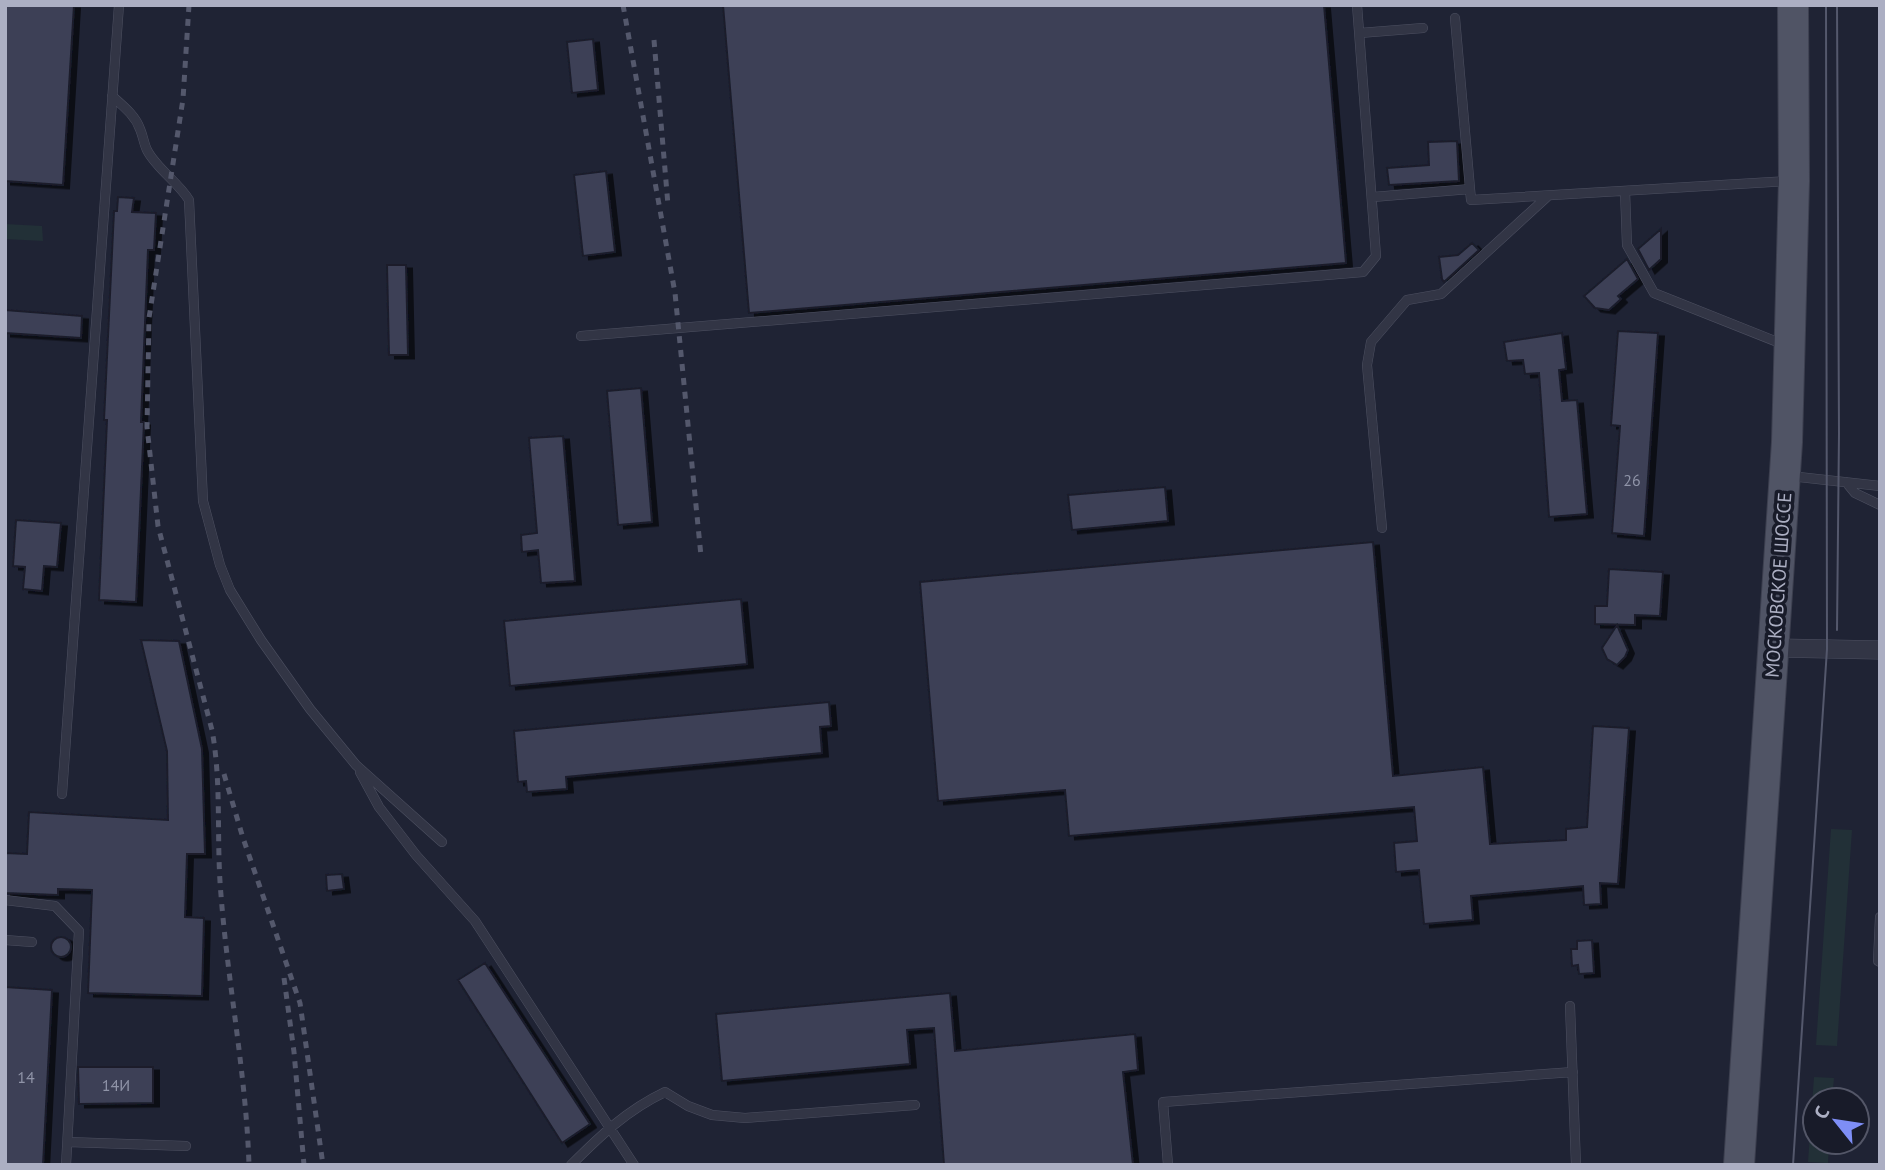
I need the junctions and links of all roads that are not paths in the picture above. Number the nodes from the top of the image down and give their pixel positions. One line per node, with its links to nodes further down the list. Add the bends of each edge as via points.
1 (119, 5): 7 (lane)
2 (1357, 5): 6 (lane)
3 (1793, 5): 8 (main road, МОСКОВСКОЕ ШОССЕ)
4 (1455, 18): 9 (lane)
5 (1423, 28): 6 (lane)
6 (1360, 33): 12 (lane)
7 (112, 96): 22 (lane, via 140,127 147,151 190,200 204,501 220,565 261,640); 23 (lane)
8 (1794, 181): 10 (lane); 14 (main road, МОСКОВСКОЕ ШОССЕ)
9 (1470, 189): 11 (lane, via 1471,200); 12 (lane)
10 (1625, 191): 11 (lane); 14 (lane, via 1627,245 1654,293)
11 (1548, 195): 19 (lane, via 1441,295 1407,300 1371,342 1367,365)
12 (1373, 197): 13 (lane, via 1377,256 1363,272)
13 (581, 336)
14 (1790, 347): 15 (main road, МОСКОВСКОЕ ШОССЕ)
15 (1785, 475): 16 (lane); 20 (main road, МОСКОВСКОЕ ШОССЕ)
16 (1846, 482): 17 (lane); 18 (lane, via 1855,493)
17 (1880, 486)
18 (1880, 505)
19 (1382, 528)
20 (1774, 648): 21 (street); 41 (main road, МОСКОВСКОЕ ШОССЕ)
21 (1880, 650)
22 (356, 765): 24 (lane); 33 (lane, via 379,807 475,920)
23 (62, 794)
24 (442, 842)
25 (5, 900): 34 (lane, via 55,906 79,931)
26 (1880, 917): 29 (lane)
27 (5, 940): 28 (lane)
28 (32, 942)
29 (1880, 962)
30 (1570, 1006): 31 (lane)
31 (1573, 1072): 39 (lane, via 1163,1102); 40 (lane)
32 (915, 1105): 33 (lane, via 745,1118 712,1115 664,1092)
33 (610, 1126): 37 (lane); 38 (lane)
34 (68, 1142): 35 (lane); 36 (lane)
35 (186, 1146)
36 (66, 1165)
37 (570, 1165)
38 (634, 1165)
39 (1168, 1165)
40 (1576, 1165)
41 (1739, 1165)

